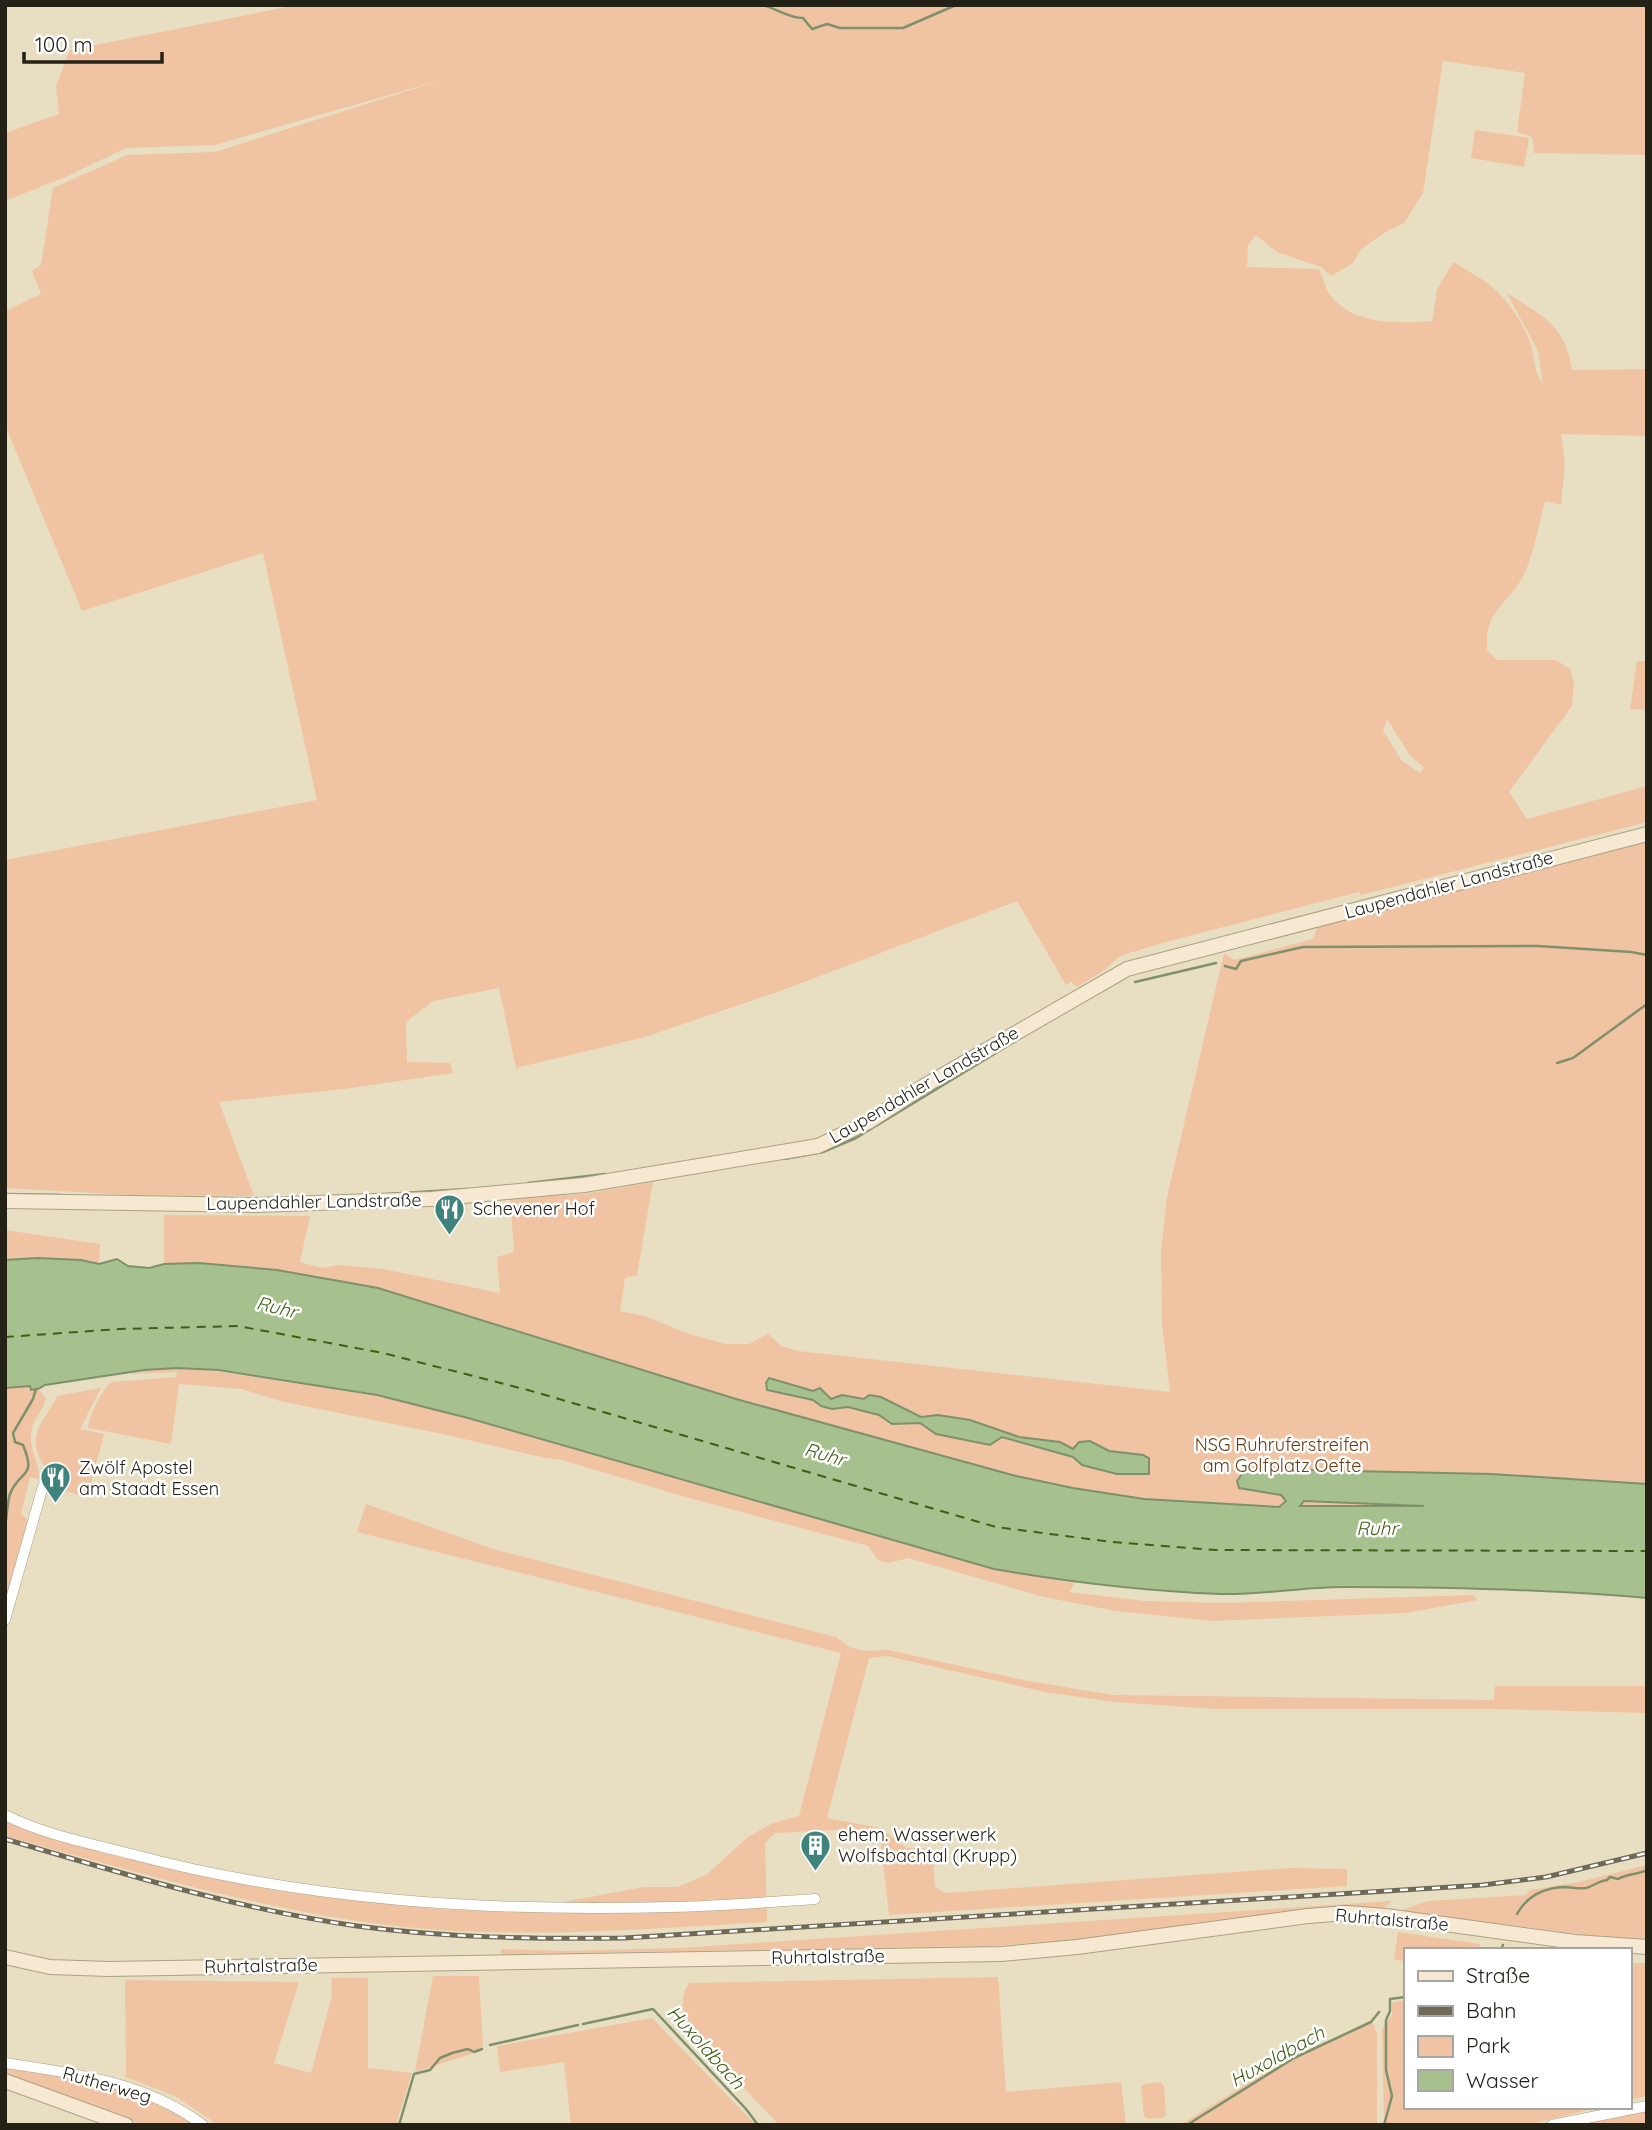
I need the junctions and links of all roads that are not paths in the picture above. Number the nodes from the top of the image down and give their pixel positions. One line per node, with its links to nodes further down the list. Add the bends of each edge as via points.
1 (1647, 834): 2 (main road, Laupendahler Landstraße, via 1127,969 868,1122 808,1148 584,1185 421,1199 257,1205)
2 (5, 1201)
3 (43, 1486): 4 (street)
4 (5, 1620)
5 (5, 1815): 6 (street, via 29,1827 170,1865 338,1894 509,1907 673,1907)
6 (815, 1899)
7 (1647, 1947): 8 (main road, Ruhrtalstraße, via 1347,1913 1001,1954 109,1969 50,1967)
8 (5, 1957)
9 (5, 2063): 13 (street, Rutherweg, via 106,2081 160,2100)
10 (5, 2081): 12 (main road)
11 (1647, 2106): 14 (street)
12 (127, 2125)
13 (203, 2125)
14 (1552, 2125)

